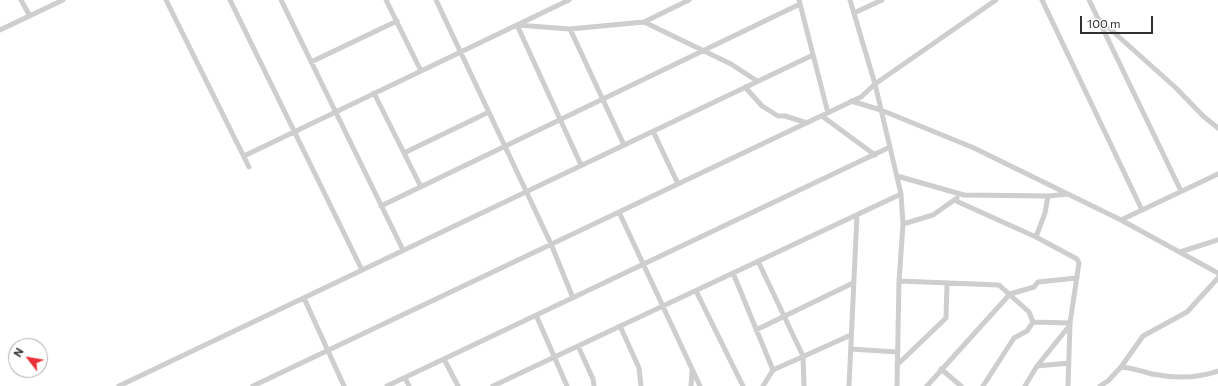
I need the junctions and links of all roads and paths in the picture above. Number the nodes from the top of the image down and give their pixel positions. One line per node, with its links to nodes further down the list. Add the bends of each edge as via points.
1 (21, 0): 18 (street)
2 (63, 0): 18 (street)
3 (166, 0): 51 (street)
4 (230, 0): 45 (street)
5 (280, 0): 28 (street)
6 (386, 0): 20 (street)
7 (436, 0): 26 (street)
8 (569, 0): 15 (street)
9 (688, 0): 21 (street)
10 (850, 0): 17 (street)
11 (882, 0): 17 (street)
12 (996, 0): 31 (street)
13 (1042, 0): 66 (street)
14 (1089, 0): 19 (street)
15 (561, 2): 22 (street)
16 (799, 2): 25 (street); 27 (street)
17 (854, 14): 31 (street)
18 (30, 16): 24 (street)
19 (1098, 17): 43 (street); 59 (street)
20 (397, 21): 28 (street); 29 (street)
21 (644, 22): 23 (street); 25 (street)
22 (517, 25): 23 (street); 26 (street); 41 (street)
23 (570, 29): 34 (street)
24 (0, 30)
25 (703, 51): 30 (street, via 731,64); 34 (street)
26 (461, 52): 29 (street); 38 (street)
27 (813, 54): 30 (street); 39 (street)
28 (311, 62): 37 (street)
29 (421, 71): 33 (street)
30 (757, 81): 32 (street)
31 (875, 84): 35 (street); 36 (street)
32 (745, 87): 42 (street, via 762,106 778,116); 44 (street)
33 (374, 93): 37 (street); 49 (street)
34 (603, 99): 41 (street); 46 (street)
35 (851, 101): 36 (street); 39 (street)
36 (881, 110): 48 (street); 61 (street, via 974,148)
37 (335, 112): 45 (street); 65 (street)
38 (489, 112): 47 (street); 49 (street)
39 (828, 113): 40 (street)
40 (822, 116): 42 (street); 50 (street)
41 (560, 120): 47 (street); 52 (street)
42 (807, 123): 56 (street)
43 (1218, 128)
44 (653, 131): 46 (street); 56 (street)
45 (295, 132): 51 (street); 78 (street)
46 (624, 145): 52 (street)
47 (505, 146): 57 (street); 58 (street)
48 (890, 147): 50 (street); 55 (street)
49 (404, 154): 57 (street)
50 (875, 155): 77 (street)
51 (244, 156): 53 (street)
52 (581, 165): 58 (street)
53 (249, 167)
54 (1218, 174): 59 (street)
55 (897, 176): 60 (street); 62 (street)
56 (678, 184): 67 (street)
57 (421, 187): 65 (street)
58 (526, 191): 73 (street); 74 (street)
59 (1182, 191): 66 (street)
60 (901, 194): 68 (street); 70 (street)
61 (1068, 194): 63 (street); 69 (street)
62 (964, 195): 63 (street); 64 (street)
63 (1048, 196): 71 (street)
64 (954, 200): 70 (street, via 933,215); 71 (street)
65 (381, 206): 74 (street)
66 (1142, 210): 69 (street)
67 (619, 212): 73 (street); 77 (street)
68 (857, 215): 76 (street); 84 (street)
69 (1121, 220): 75 (street)
70 (903, 224): 83 (street)
71 (1036, 237): 81 (street, via 1077,259)
72 (1218, 240): 75 (street)
73 (551, 244): 89 (street); 100 (street)
74 (403, 250): 78 (street)
75 (1180, 252): 80 (street)
76 (758, 261): 79 (street); 92 (street)
77 (643, 265): 89 (street); 90 (street)
78 (362, 270): 88 (street)
79 (733, 273): 86 (street); 96 (street)
80 (1218, 273)
81 (1077, 278): 87 (street, via 1038,282 1034,287); 94 (street)
82 (1218, 278): 108 (street, via 1187,312 1143,336)
83 (899, 281): 85 (street); 101 (street)
84 (853, 283): 92 (street); 97 (street)
85 (947, 283): 87 (street, via 999,284); 106 (street, via 946,318)
86 (696, 291): 90 (street); 126 (street)
87 (1010, 294): 93 (street, via 1029,312); 109 (street)
88 (304, 298): 100 (street); 114 (street)
89 (573, 298): 91 (street)
90 (663, 306): 95 (street); 110 (street)
91 (536, 315): 103 (street); 104 (street)
92 (784, 316): 96 (street); 102 (street)
93 (1033, 322): 94 (street); 133 (street, via 1027,331 1014,338)
94 (1070, 324): 105 (street); 107 (street)
95 (620, 326): 98 (street); 123 (street, via 639,368)
96 (756, 330): 111 (street)
97 (851, 335): 99 (street); 102 (street)
98 (578, 346): 103 (street); 122 (street)
99 (851, 349): 101 (street); 129 (street)
100 (328, 351): 115 (street); 116 (street)
101 (898, 352): 106 (street)
102 (803, 356): 111 (street); 128 (street)
103 (555, 357): 120 (street); 121 (street)
104 (444, 359): 113 (street); 119 (street)
105 (1069, 363): 107 (street); 135 (street)
106 (897, 365): 130 (street)
107 (1037, 366): 134 (street)
108 (1121, 367): 112 (street, via 1152,374 1181,376 1206,376); 136 (street)
109 (941, 369): 131 (street); 132 (street)
110 (692, 370): 124 (street); 125 (street)
111 (773, 370): 127 (street)
112 (1218, 371)
113 (405, 378): 117 (street); 118 (street)
114 (119, 386)
115 (253, 386)
116 (344, 386)
117 (387, 386)
118 (409, 386)
119 (458, 386)
120 (493, 386)
121 (568, 386)
122 (594, 386)
123 (641, 386)
124 (691, 386)
125 (700, 386)
126 (743, 386)
127 (763, 386)
128 (804, 386)
129 (849, 386)
130 (896, 386)
131 (927, 386)
132 (961, 386)
133 (983, 386)
134 (1025, 386)
135 (1068, 386)
136 (1100, 386)

